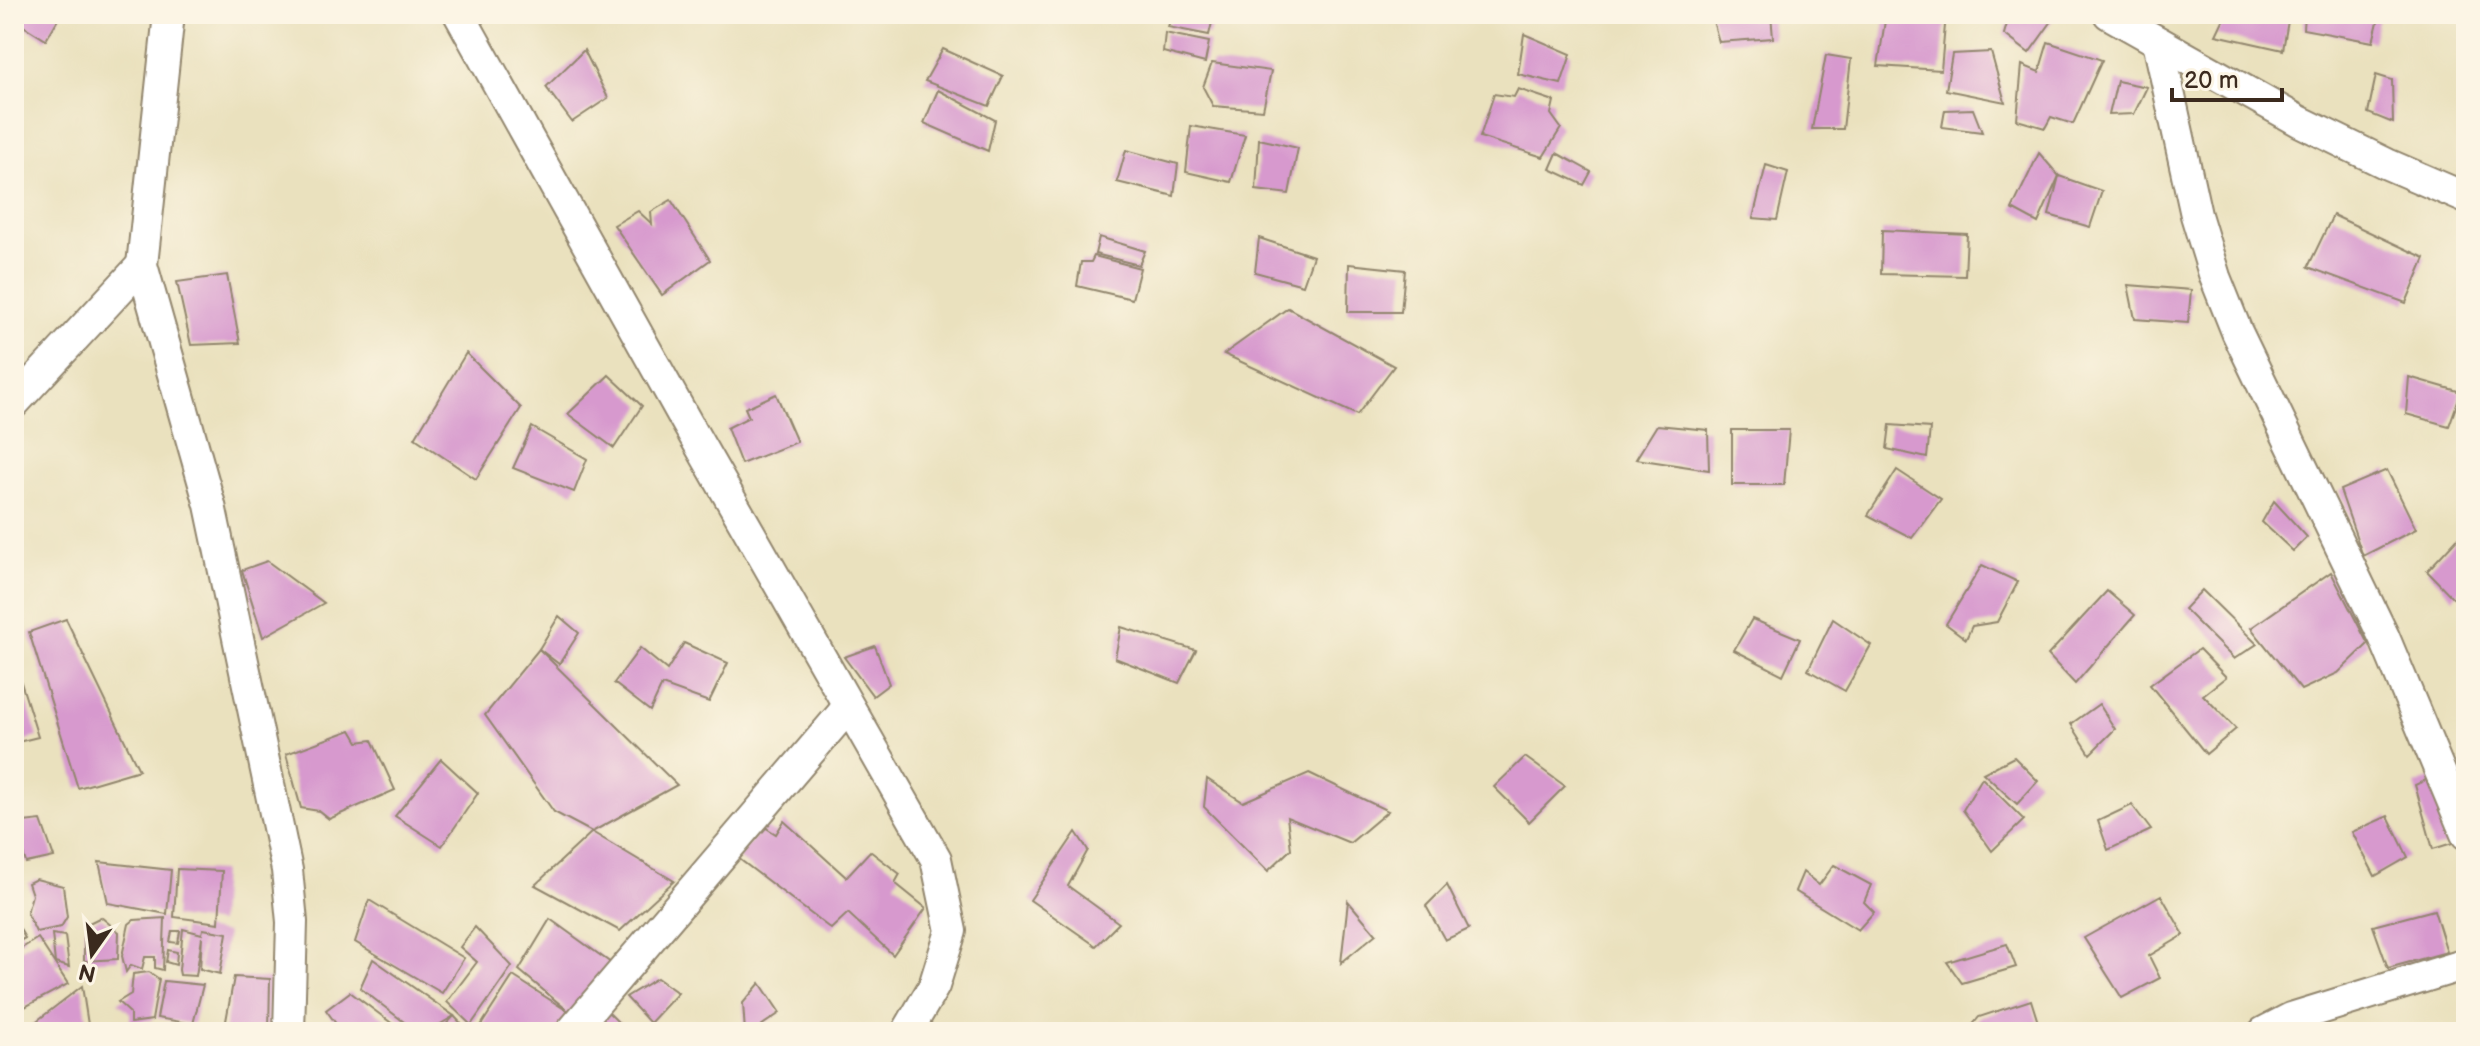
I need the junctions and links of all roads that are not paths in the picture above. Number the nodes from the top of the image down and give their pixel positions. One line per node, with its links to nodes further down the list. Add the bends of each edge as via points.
1 (169, 14): 6 (street)
2 (459, 14): 8 (street)
3 (2109, 14): 4 (street)
4 (2158, 42): 5 (street, via 2299,121); 9 (street, via 2215,277 2384,637)
5 (2466, 198)
6 (142, 265): 7 (street); 11 (street, via 210,505 287,870 292,922)
7 (14, 403)
8 (848, 707): 12 (street); 13 (street, via 936,859 951,931 934,986)
9 (2466, 834)
10 (2466, 964): 14 (street, via 2291,1018)
11 (289, 1032)
12 (571, 1032)
13 (907, 1032)
14 (2264, 1032)

